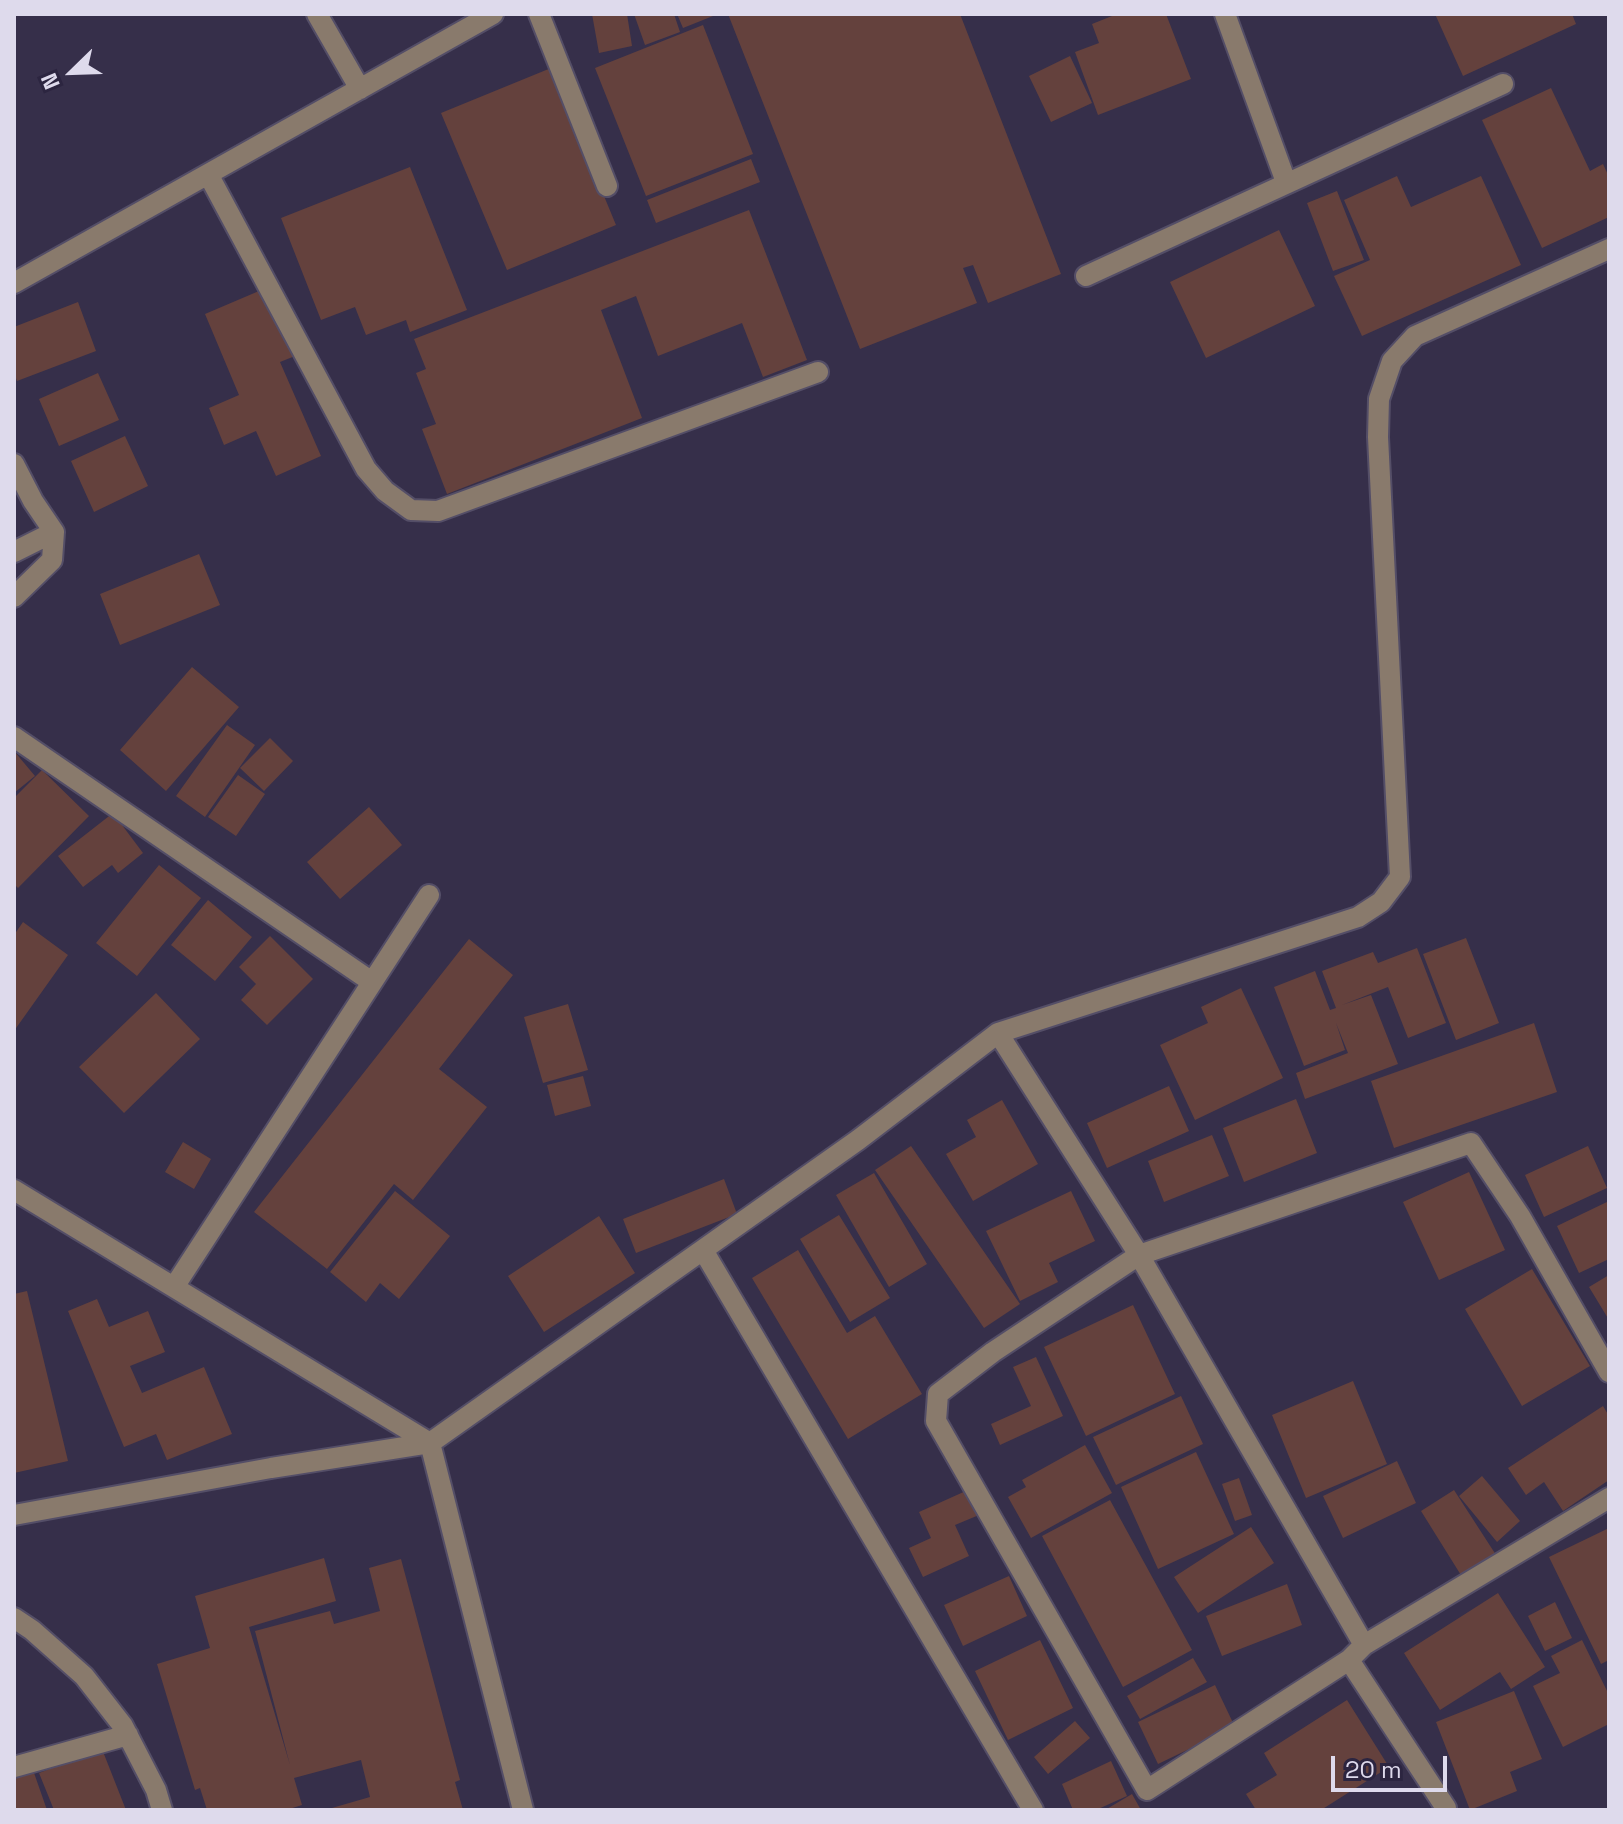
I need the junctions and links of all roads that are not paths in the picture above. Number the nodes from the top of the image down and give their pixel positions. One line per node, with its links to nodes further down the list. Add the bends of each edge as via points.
1 (317, 14): 6 (street)
2 (493, 14): 6 (street)
3 (539, 14): 9 (street)
4 (1225, 14): 8 (street)
5 (1503, 84): 8 (street)
6 (360, 89): 7 (street)
7 (208, 174): 12 (street); 13 (street, via 366,469 411,510 438,511)
8 (1286, 182): 11 (street)
9 (607, 186)
10 (1609, 249): 21 (street, via 1415,336 1392,361 1379,399 1378,437 1400,877 1381,902 1358,917)
11 (1086, 276)
12 (14, 283)
13 (818, 372)
14 (14, 464): 15 (street)
15 (54, 532): 16 (street); 17 (street, via 52,560)
16 (14, 552)
17 (14, 597)
18 (14, 737): 20 (street)
19 (429, 895): 20 (street)
20 (372, 982): 25 (street)
21 (998, 1033): 23 (street); 24 (street)
22 (14, 1190): 25 (street)
23 (703, 1250): 27 (street); 38 (street)
24 (1139, 1255): 26 (street, via 1471,1143 1520,1216); 31 (street); 32 (street, via 938,1394 936,1421 1147,1790)
25 (174, 1287): 27 (street)
26 (1609, 1372)
27 (430, 1443): 29 (street); 37 (street)
28 (1609, 1498): 31 (street)
29 (14, 1515)
30 (14, 1618): 33 (street, via 84,1676)
31 (1364, 1645): 32 (street)
32 (1349, 1660): 35 (street)
33 (128, 1735): 34 (street); 36 (street)
34 (14, 1767)
35 (1446, 1808)
36 (162, 1810)
37 (523, 1810)
38 (1033, 1810)

